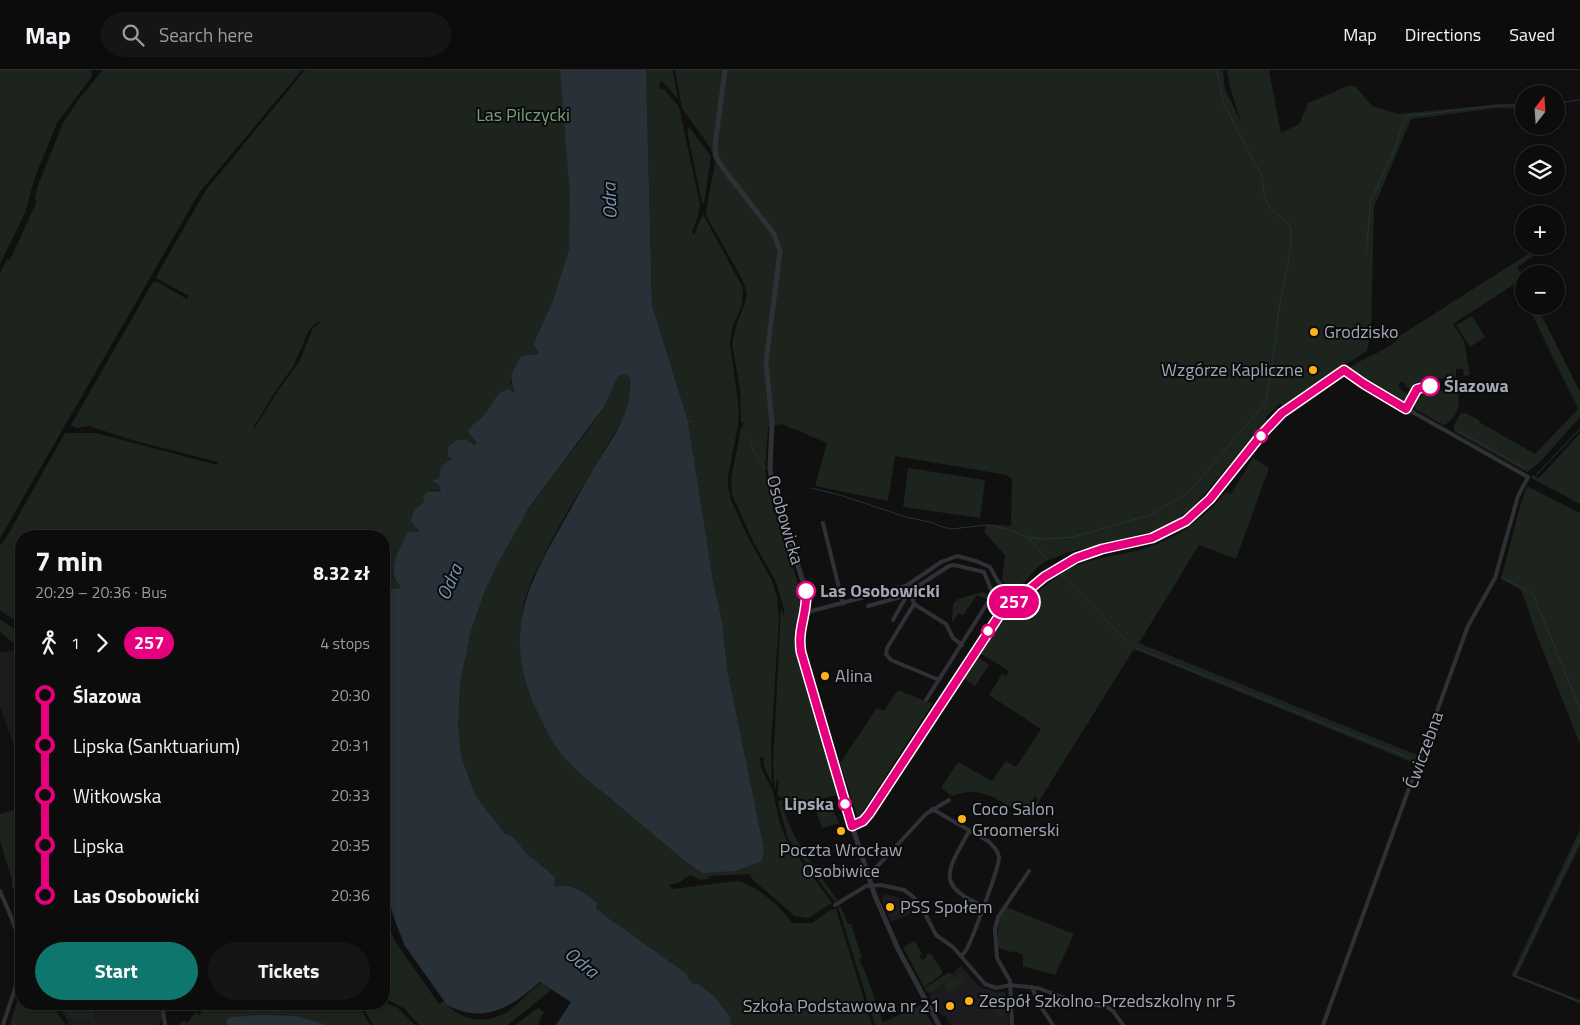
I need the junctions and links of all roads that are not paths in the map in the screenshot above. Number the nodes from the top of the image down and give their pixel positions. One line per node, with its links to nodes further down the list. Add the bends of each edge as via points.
1 (726, 70): 9 (street, Osobowicka, via 716,157 774,234 780,251 766,362 772,423 770,468 776,498 805,587)
2 (823, 522): 6 (street)
3 (909, 585): 4 (street); 5 (street, via 941,562 961,556 990,567); 6 (street)
4 (910, 593): 7 (street); 8 (street); 10 (street); 11 (street, via 949,566 985,574 991,597)
5 (1014, 601): 16 (street, via 994,622 867,818); 36 (street, Ćwiczebna, via 1044,577 1076,558 1152,538 1186,521 1210,499 1282,413 1344,370 1528,477 1518,496 1498,571 1468,626)
6 (843, 604): 9 (street)
7 (914, 604): 11 (street, via 946,624 953,638); 12 (street, via 886,654 891,660)
8 (868, 606)
9 (804, 613): 16 (street, Osobowicka, via 799,634 801,652)
10 (893, 620)
11 (962, 645): 12 (street)
12 (939, 680): 13 (street)
13 (926, 700)
14 (949, 800): 15 (street)
15 (932, 809): 17 (street); 19 (street)
16 (852, 826): 19 (street, Osobowicka)
17 (969, 831): 23 (street, via 992,845 999,855); 23 (street, via 948,874 965,897)
18 (1029, 871): 27 (street, via 998,917 995,929 996,958)
19 (867, 874): 20 (street, Osobowicka)
20 (871, 885): 22 (street); 25 (street, via 897,888 911,895 920,904 936,936); 32 (street, Osobowicka, via 898,948)
21 (0, 891): 24 (street)
22 (835, 905)
23 (983, 906): 25 (street)
24 (15, 930)
25 (961, 956): 27 (street, via 985,984 996,988)
26 (15, 985): 30 (street)
27 (1010, 985): 28 (street); 33 (street)
28 (1032, 987): 34 (street); 35 (street, via 1073,1001 1107,1007)
29 (163, 1010): 31 (street)
30 (2, 1025)
31 (165, 1025)
32 (939, 1025)
33 (1012, 1025)
34 (1053, 1025)
35 (1123, 1025)
36 (1324, 1025)

